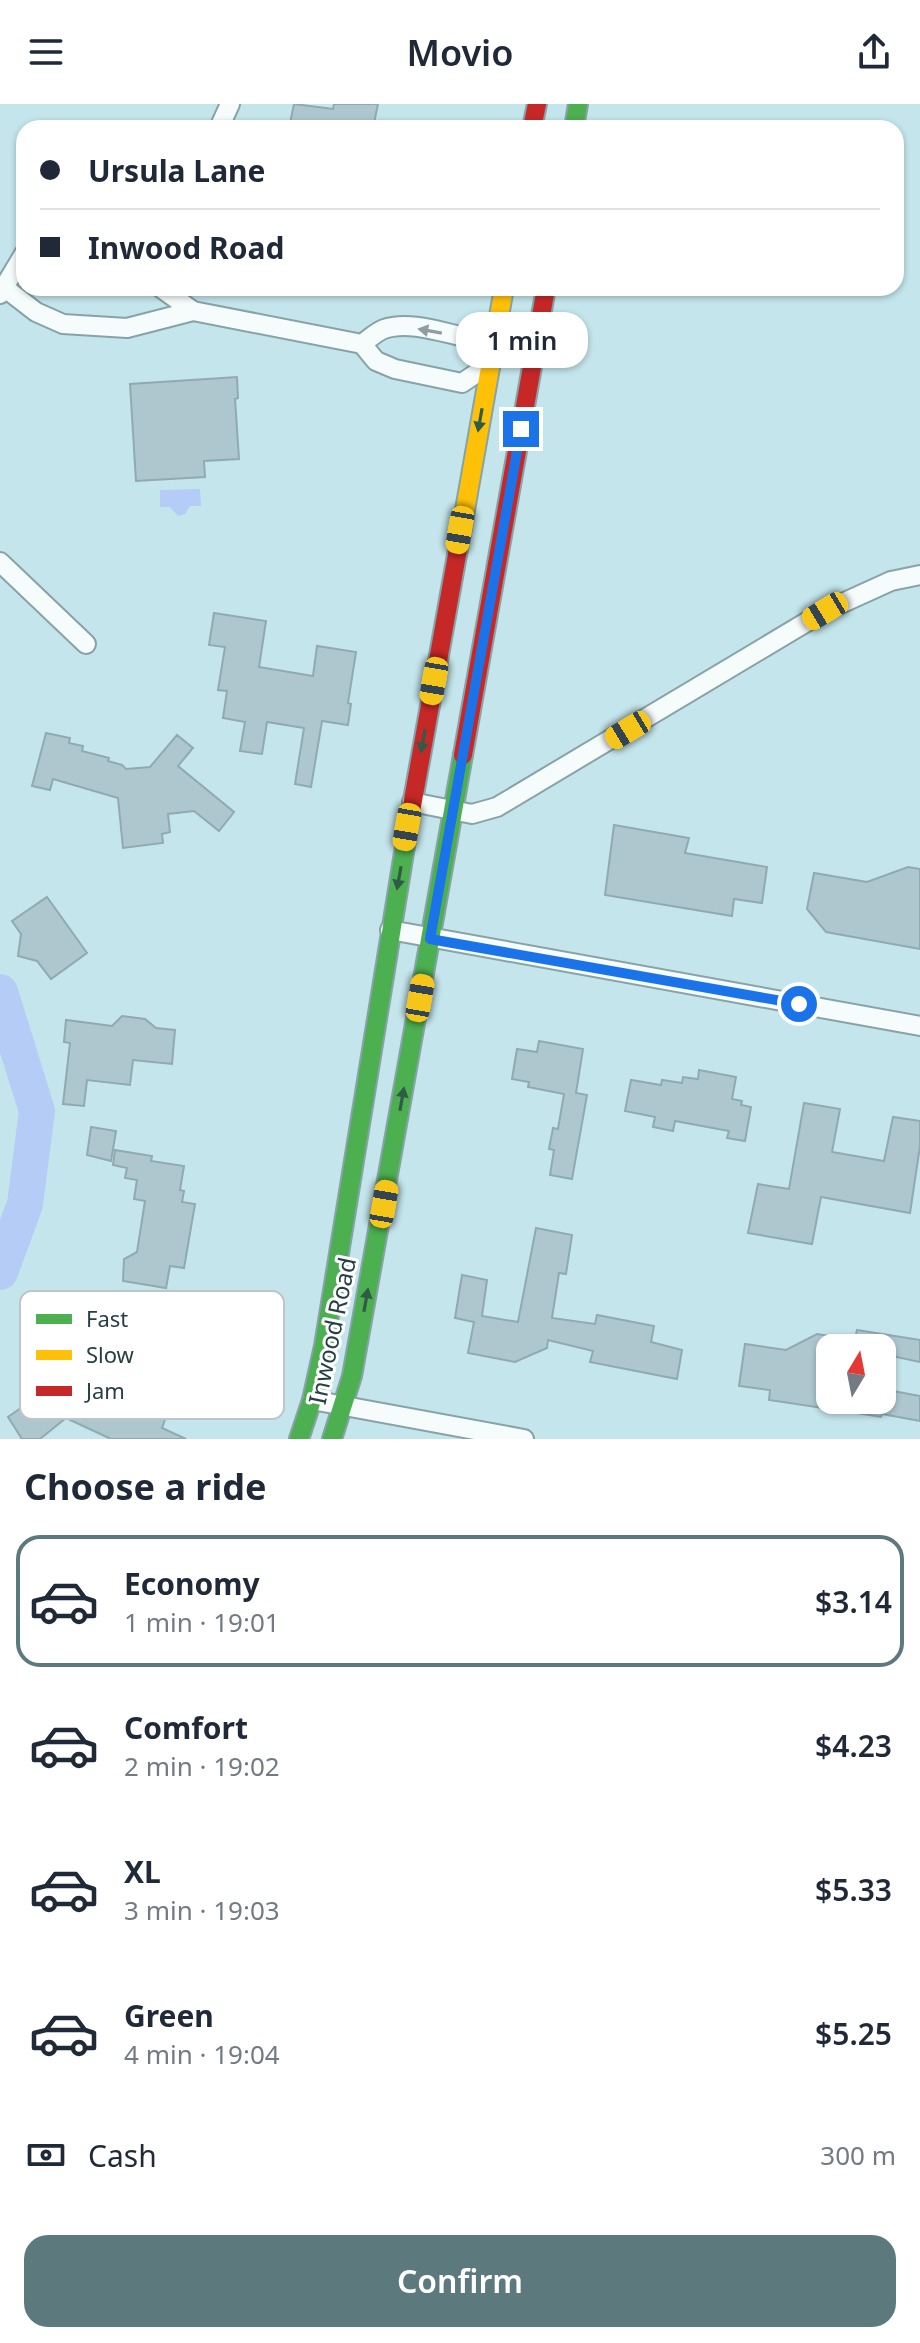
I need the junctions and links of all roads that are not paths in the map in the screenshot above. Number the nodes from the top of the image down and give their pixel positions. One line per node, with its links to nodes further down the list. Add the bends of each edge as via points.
1 (16, 268): 2 (street)
2 (3, 291): 6 (street, via 63,324 85,327 127,328)
3 (172, 296): 6 (street)
4 (505, 296): 8 (main road, Inwood Road)
5 (542, 296): 8 (main road, Inwood Road)
6 (193, 311): 7 (street)
7 (362, 344): 8 (street, via 376,361 395,369 462,383); 8 (street, one-way to 7, via 469,338 417,328 383,329)
8 (510, 367): 12 (main road, Inwood Road, one-way to 12); 13 (main road, Inwood Road)
9 (0, 562): 11 (street)
10 (920, 575): 13 (street, via 891,581 825,611 517,797 472,814)
11 (86, 644)
12 (412, 802): 13 (street); 14 (main road, Inwood Road, one-way to 14)
13 (453, 811): 15 (main road, Inwood Road)
14 (390, 930): 15 (street); 17 (main road, Inwood Road)
15 (430, 939): 16 (street); 18 (main road, Inwood Road, one-way to 15)
16 (920, 1026)
17 (312, 1400): 18 (street); 19 (main road, Inwood Road)
18 (344, 1406): 20 (main road, Inwood Road); 21 (street)
19 (299, 1439)
20 (332, 1439)
21 (524, 1439)

